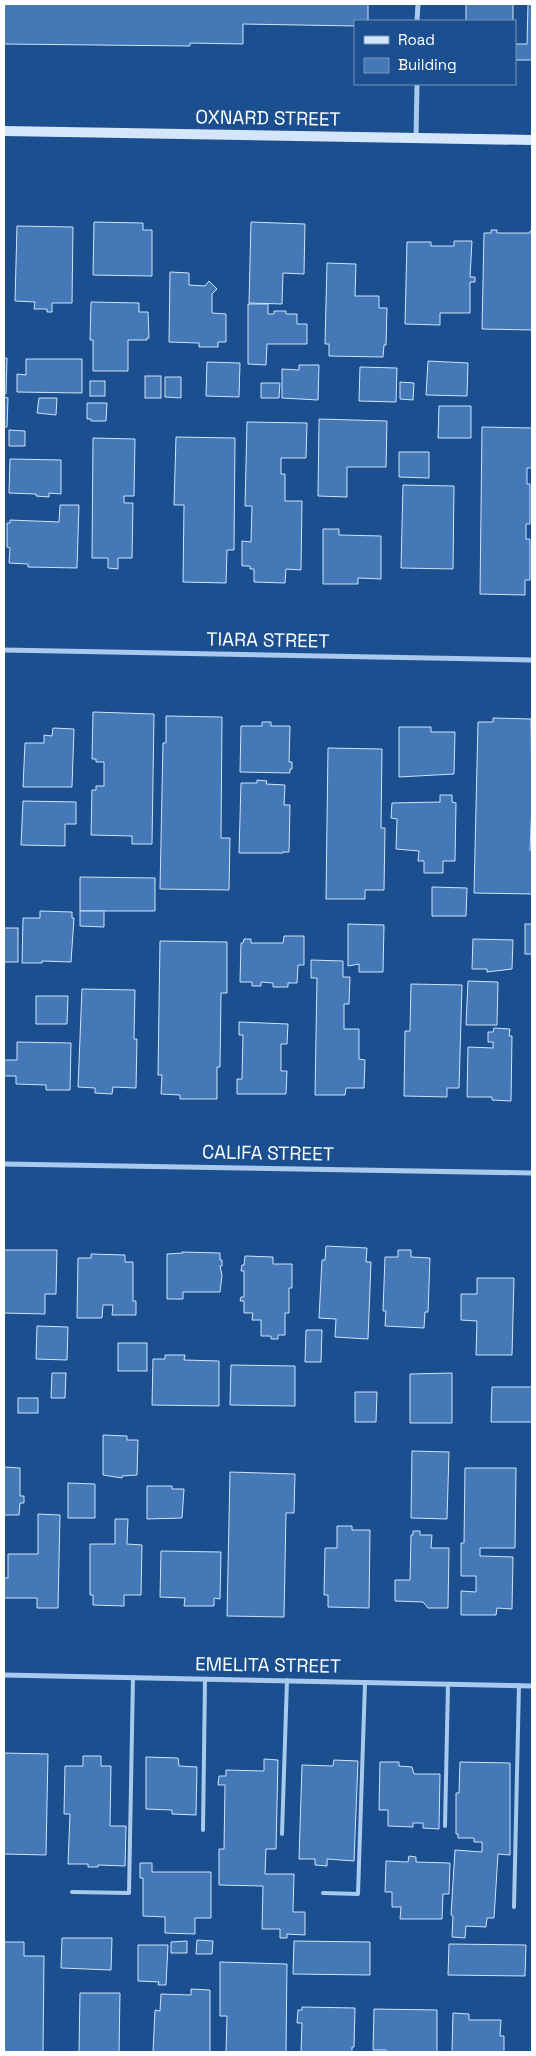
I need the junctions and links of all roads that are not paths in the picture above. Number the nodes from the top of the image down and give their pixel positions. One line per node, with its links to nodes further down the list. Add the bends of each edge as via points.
1 (418, 4): 2 (street)
2 (418, 20)
3 (417, 85): 5 (street)
4 (4, 131): 5 (main road, OXNARD STREET)
5 (416, 138): 6 (main road, OXNARD STREET)
6 (532, 140)
7 (4, 650): 8 (street, TIARA STREET)
8 (532, 660)
9 (4, 1164): 10 (street, CALIFA STREET)
10 (532, 1173)
11 (4, 1675): 12 (street, EMELITA STREET)
12 (133, 1677): 13 (street, EMELITA STREET); 22 (lane, via 129,1893)
13 (205, 1679): 14 (street, EMELITA STREET); 20 (lane)
14 (286, 1680): 15 (street, EMELITA STREET); 21 (lane)
15 (365, 1682): 16 (street, EMELITA STREET); 23 (lane, via 358,1894)
16 (448, 1684): 17 (street, EMELITA STREET); 19 (lane)
17 (519, 1685): 18 (street, EMELITA STREET); 24 (lane)
18 (532, 1686)
19 (445, 1826)
20 (203, 1830)
21 (282, 1834)
22 (72, 1892)
23 (323, 1893)
24 (514, 1907)

